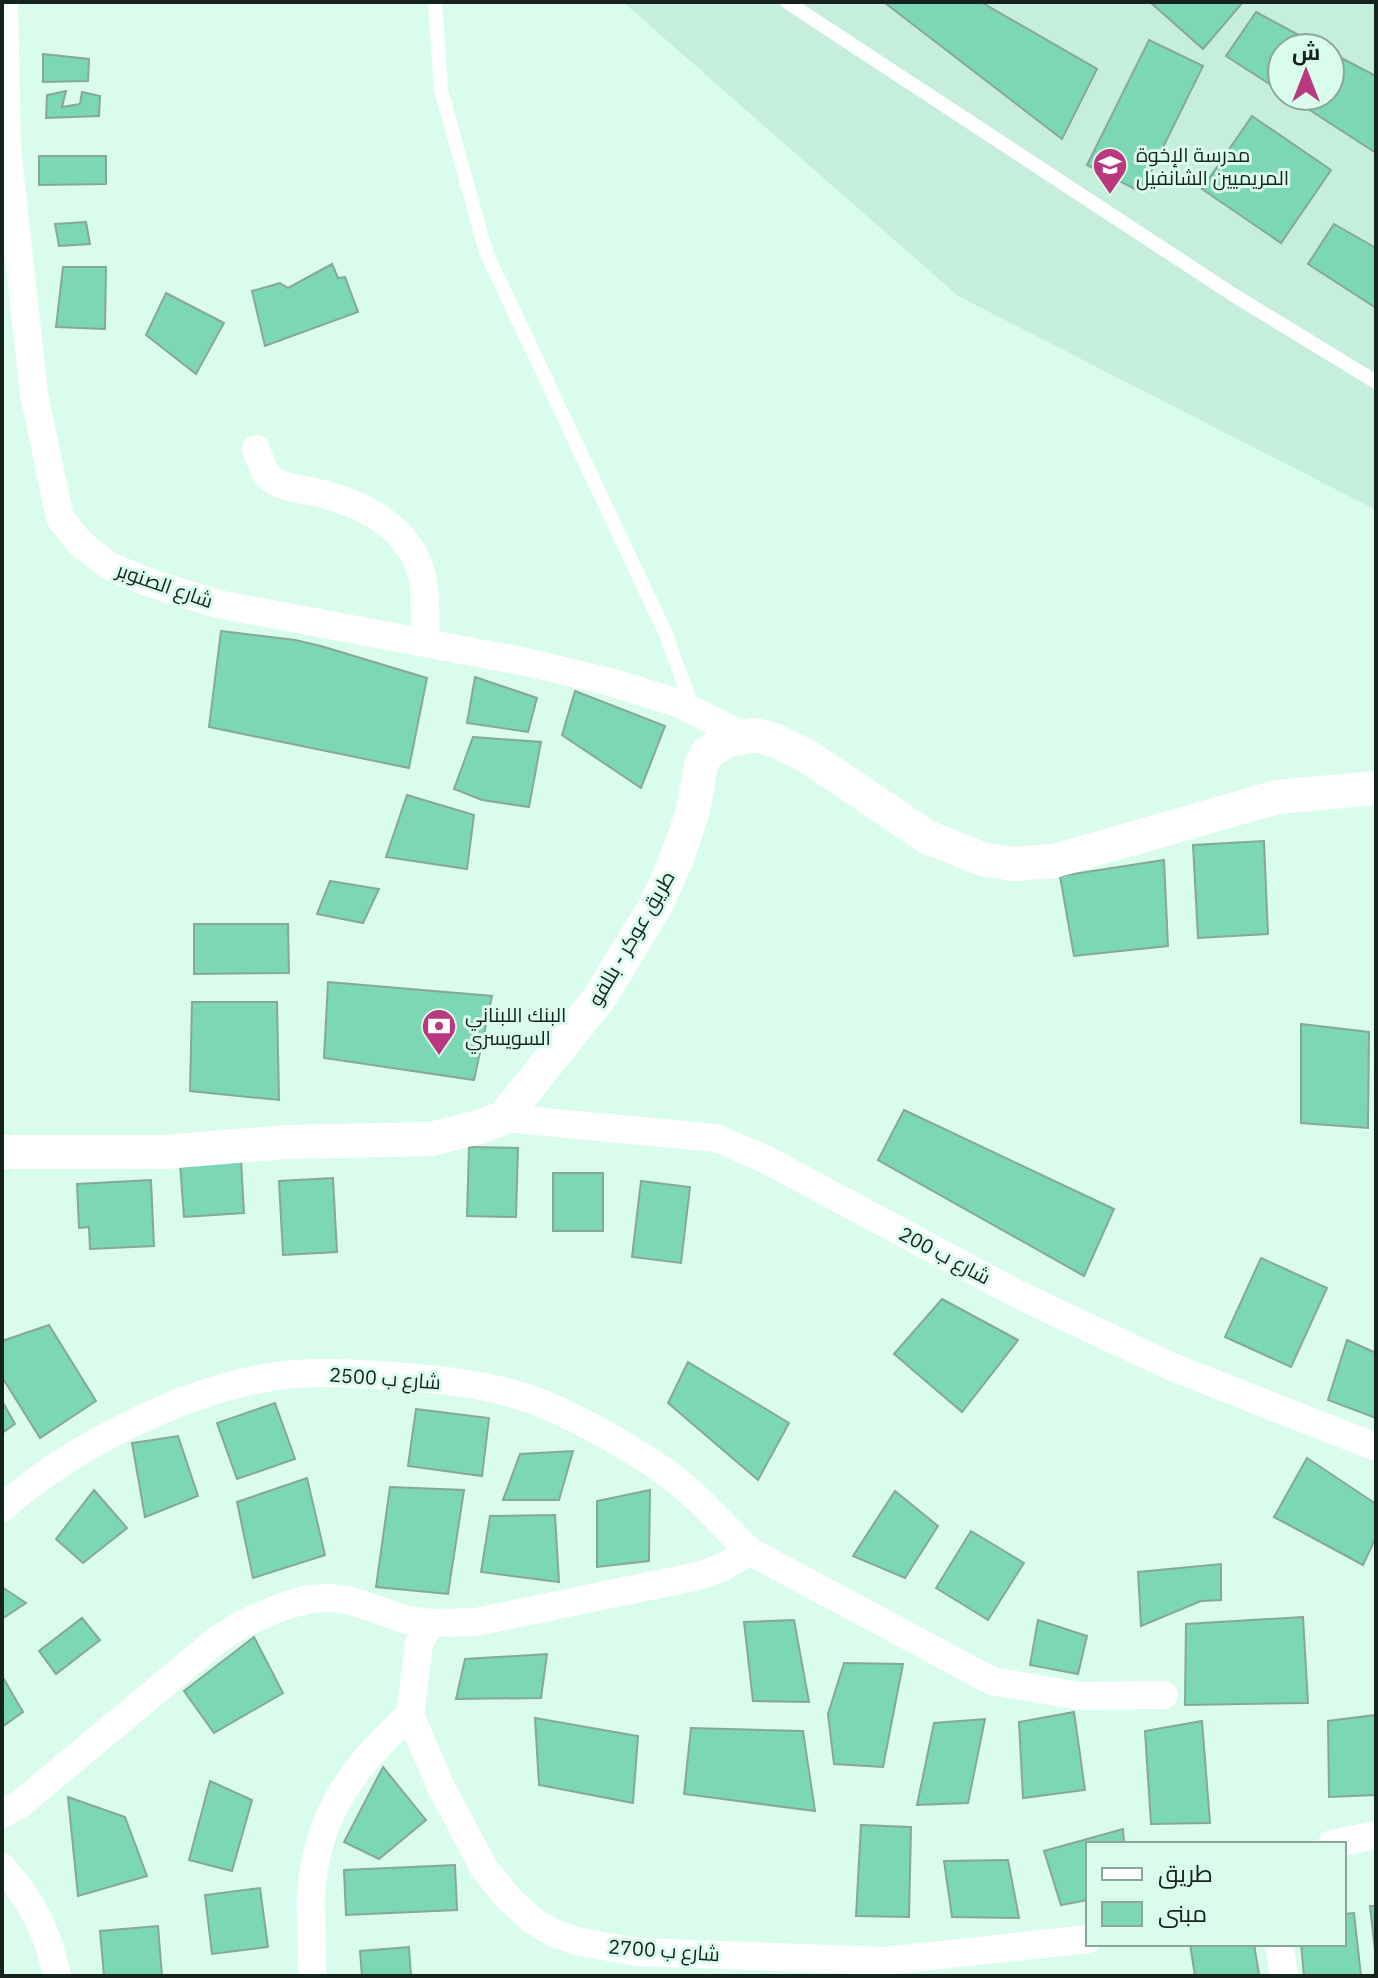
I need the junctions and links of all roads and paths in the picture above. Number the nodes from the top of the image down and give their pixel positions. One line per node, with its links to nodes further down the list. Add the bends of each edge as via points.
1 (4, 2): 6 (street, شارع الصنوبر, via 7,149 34,394 60,518 109,566 150,583 218,604)
2 (435, 2): 7 (lane, via 441,90 486,252 665,632)
3 (787, 2): 4 (lane, via 1232,294)
4 (1376, 382)
5 (256, 449): 6 (street, via 267,476 283,486 374,512 401,536 417,561 424,586)
6 (425, 643): 7 (street, شارع الصنوبر, via 610,682)
7 (693, 710): 8 (street, شارع الصنوبر)
8 (744, 736): 9 (street, via 774,740 807,756 927,837 982,859 1014,864 1054,861 1277,797); 10 (street, طريق عوكر - بللفو, via 707,753 687,829 656,905 598,1000)
9 (1376, 788)
10 (503, 1118): 11 (street, via 431,1139 287,1142 164,1152); 12 (street, شارع ب 200, via 716,1138 1017,1294 1172,1367)
11 (2, 1152)
12 (1376, 1447)
13 (2, 1508): 14 (street, شارع ب 2500, via 53,1469 157,1412 243,1382 333,1372 469,1385 515,1394 558,1411 656,1465 692,1492)
14 (749, 1551): 15 (street, via 723,1567 684,1579 476,1622); 16 (street, شارع ب 2500, via 992,1681 1079,1696)
15 (430, 1623): 17 (street, via 419,1644); 18 (street, via 330,1598 308,1599 242,1624)
16 (1164, 1695)
17 (410, 1715): 24 (street, شارع ب 2700, via 484,1868 531,1919 580,1942 638,1952 885,1961); 27 (street, via 355,1770 324,1828 311,1896)
18 (11, 1809): 19 (street)
19 (2, 1833)
20 (1376, 1835): 21 (street)
21 (1342, 1842)
22 (2, 1867): 23 (street)
23 (14, 1887): 26 (street, via 44,1928)
24 (1086, 1939)
25 (1279, 1946): 28 (street)
26 (57, 1976)
27 (312, 1976)
28 (1284, 1976)

